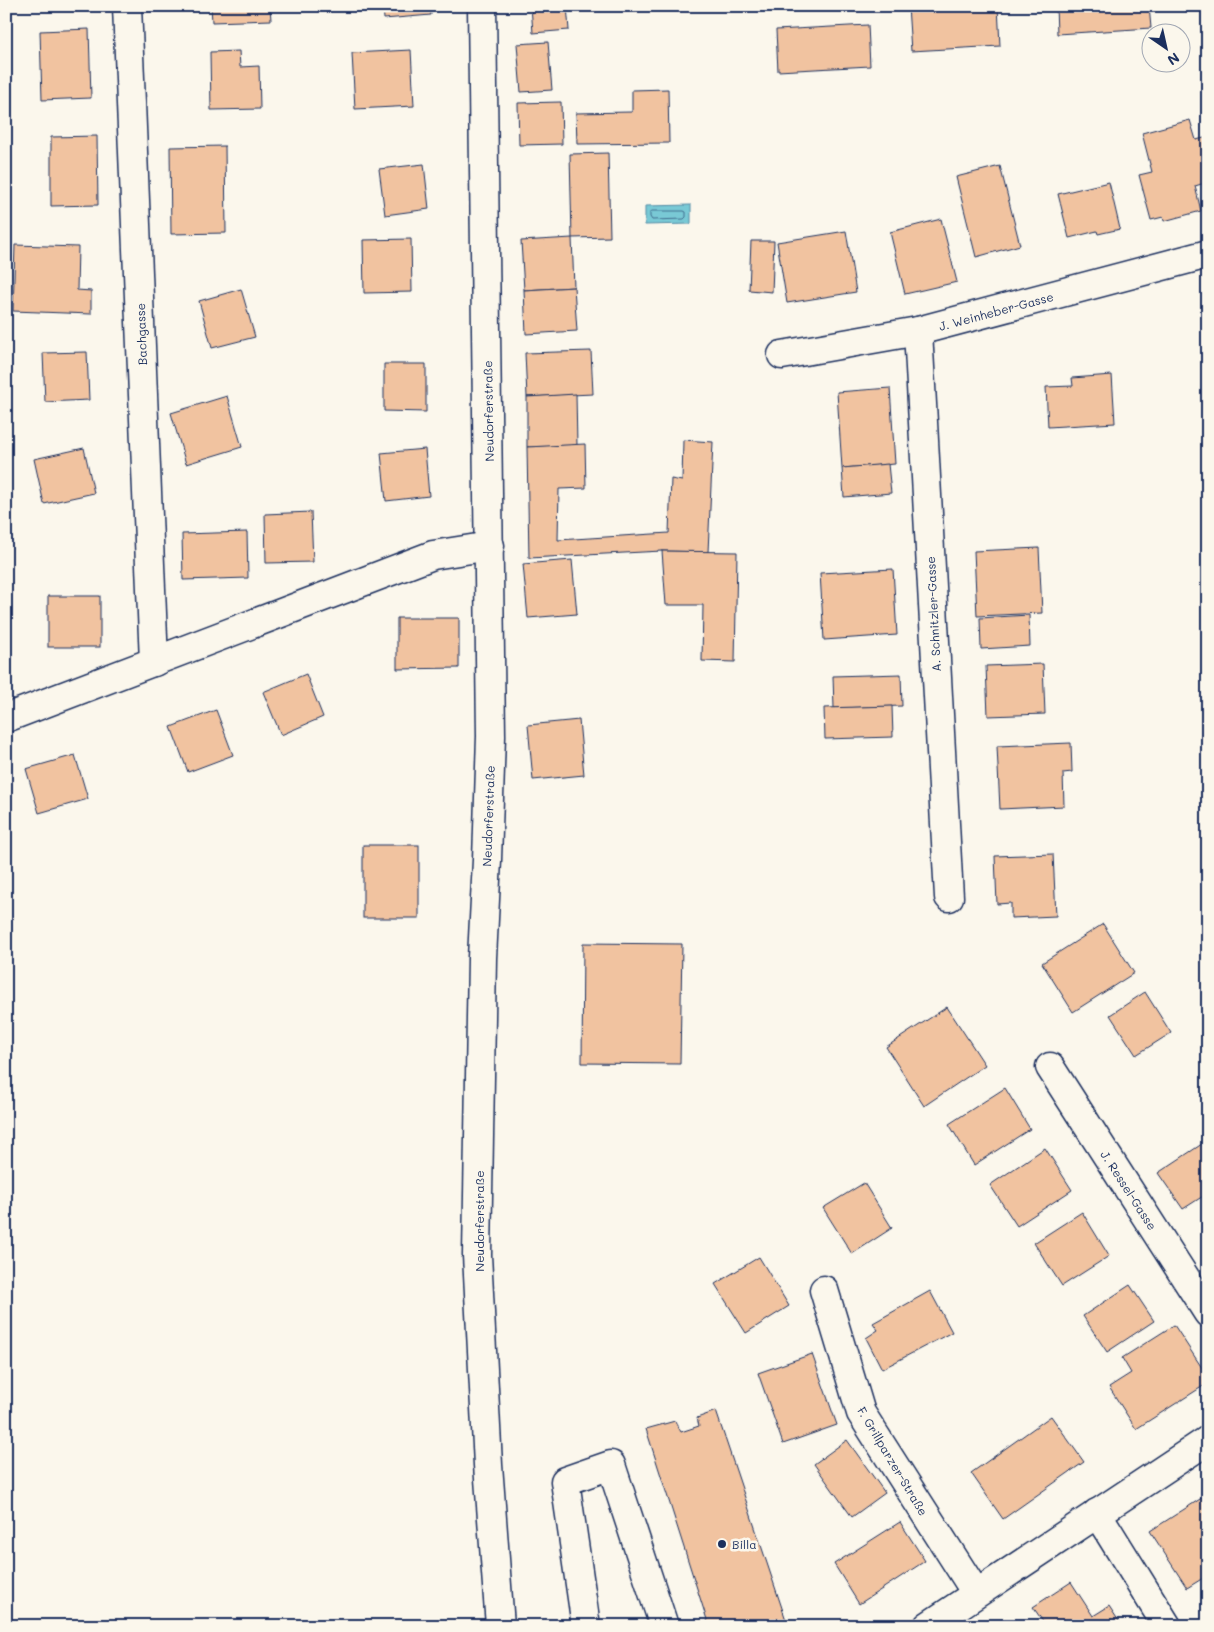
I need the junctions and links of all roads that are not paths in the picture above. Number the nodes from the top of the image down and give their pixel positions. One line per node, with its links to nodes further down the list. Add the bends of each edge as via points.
1 (127, 6): 7 (street, Bachgasse)
2 (482, 6): 6 (street, Neudorferstraße)
3 (1208, 254): 4 (street, J. Weinheber-Gasse)
4 (918, 332): 5 (street, J. Weinheber-Gasse); 9 (street, A. Schnitzler-Gasse)
5 (782, 355)
6 (490, 546): 7 (street, via 432,555); 16 (street, Neudorferstraße, via 491,736 482,958 477,1254)
7 (154, 662): 8 (street)
8 (6, 718)
9 (949, 897)
10 (1050, 1067): 12 (street, J. Ressel-Gasse)
11 (824, 1290): 15 (street, F. Grillparzer-Straße, via 861,1413)
12 (1208, 1313)
13 (1208, 1440): 14 (street)
14 (1097, 1513): 15 (street); 20 (street)
15 (976, 1593): 19 (street)
16 (500, 1626)
17 (586, 1626): 18 (street, via 566,1481 611,1466)
18 (664, 1626)
19 (928, 1626)
20 (1167, 1626)

